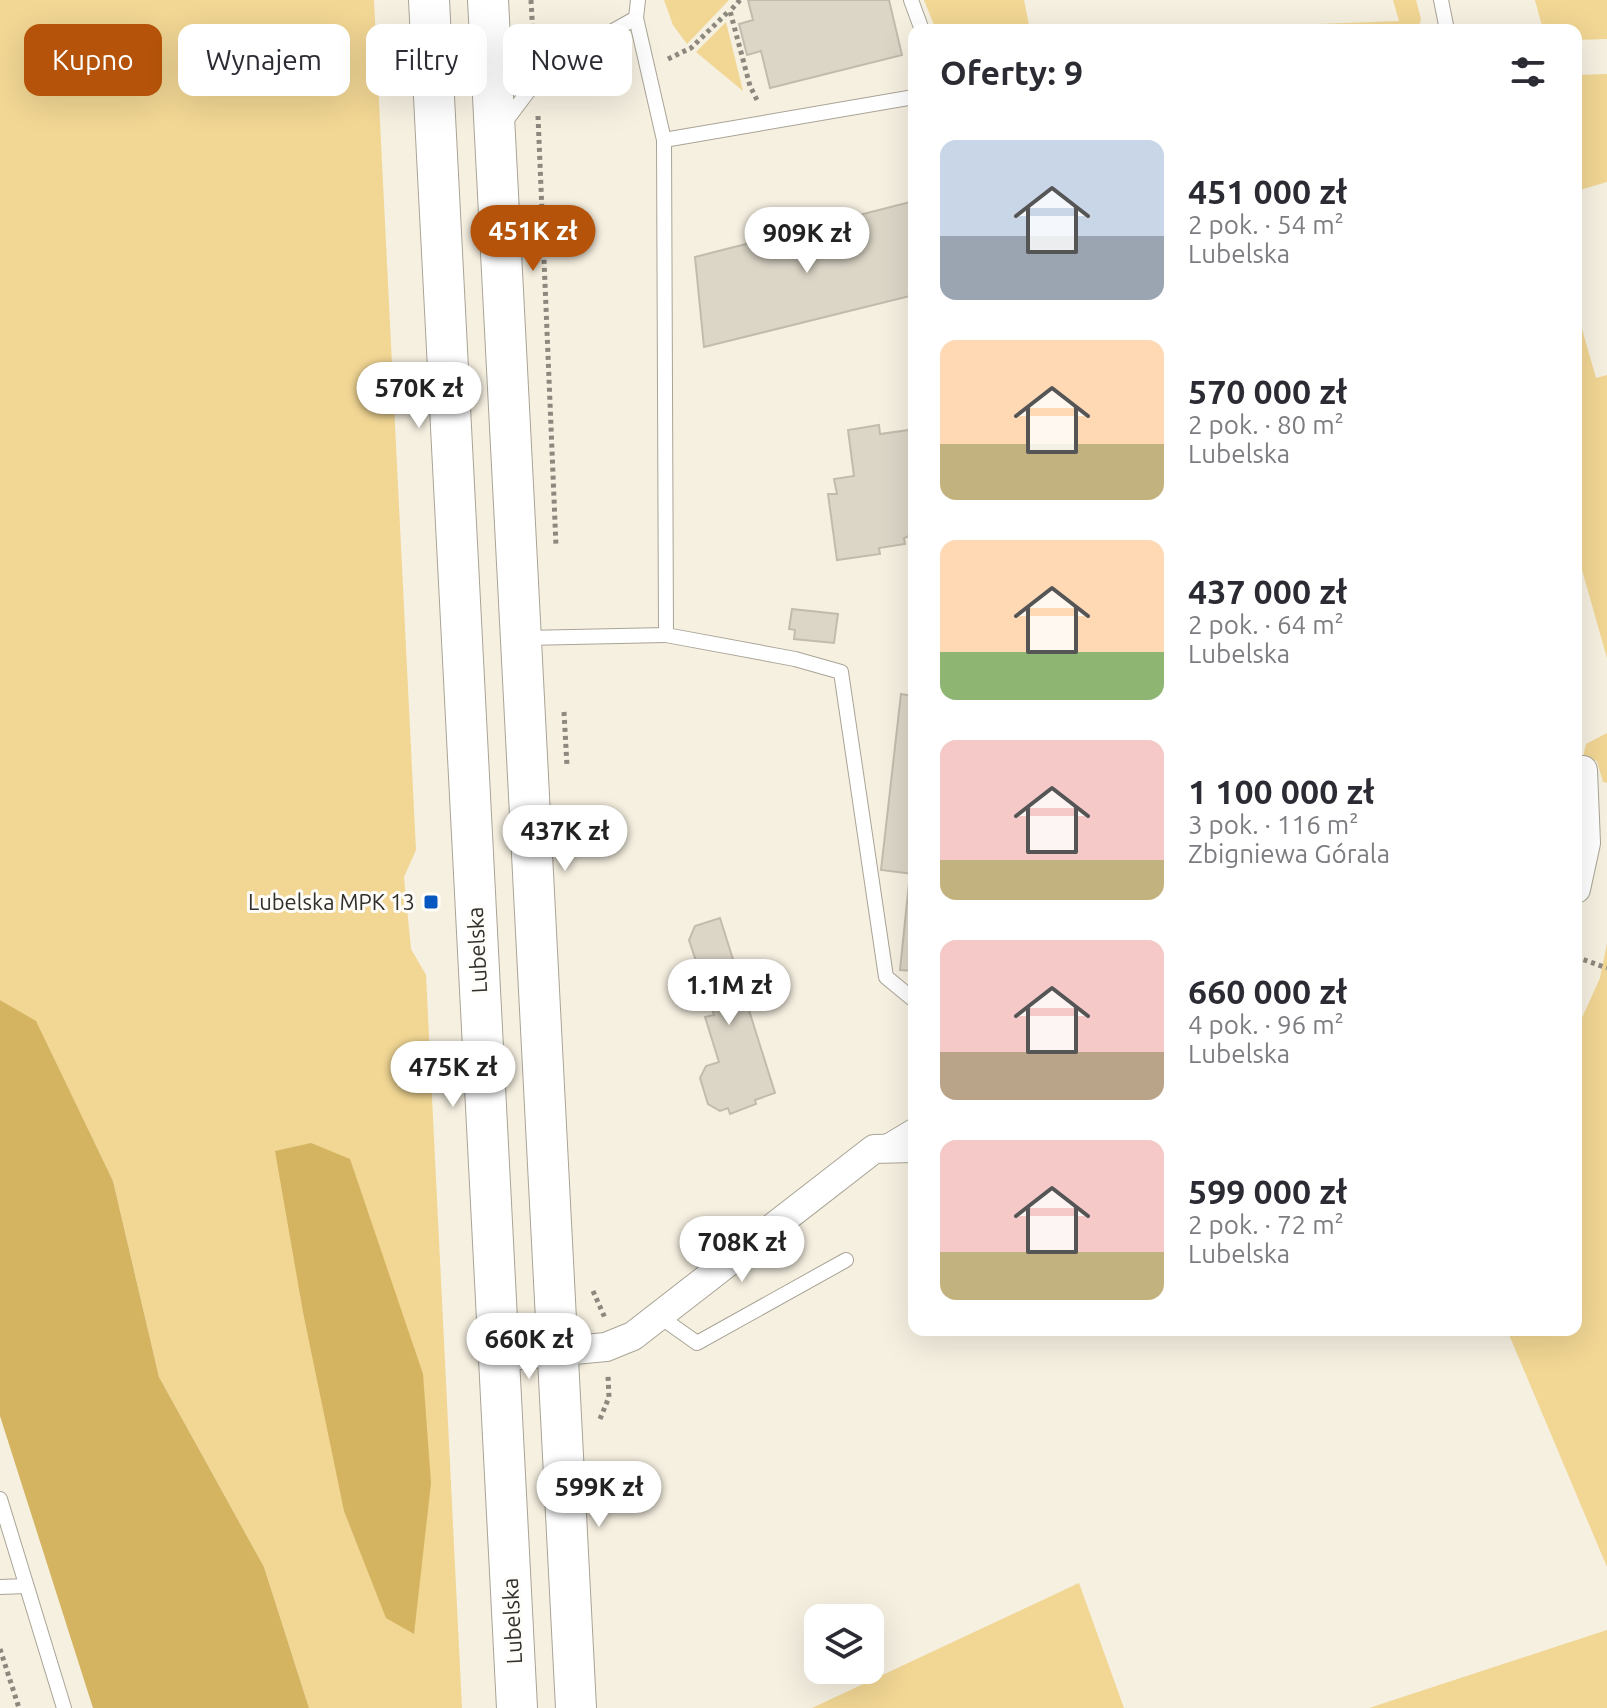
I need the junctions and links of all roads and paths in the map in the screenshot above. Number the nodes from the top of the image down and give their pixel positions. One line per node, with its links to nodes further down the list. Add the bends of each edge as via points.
1 (429, 0): 39 (main road, Lubelska)
2 (488, 0): 20 (main road)
3 (531, 0): 10 (path)
4 (638, 0): 9 (lane)
5 (740, 0): 8 (path)
6 (911, 0): 12 (lane)
7 (1441, 0): 13 (lane)
8 (730, 11): 14 (path, via 691,48); 18 (path, via 750,86)
9 (636, 18): 11 (lane); 14 (lane)
10 (532, 24)
11 (625, 24)
12 (920, 24)
13 (1446, 24)
14 (648, 69): 19 (lane)
15 (525, 96): 20 (lane, via 499,131)
16 (537, 96): 21 (path)
17 (908, 98): 18 (lane)
18 (767, 122): 19 (lane)
19 (664, 140): 22 (lane)
20 (495, 153): 23 (main road)
21 (556, 558)
22 (666, 635): 23 (lane); 30 (lane, via 841,672 886,977)
23 (521, 638): 38 (main road)
24 (563, 697): 25 (path)
25 (567, 775)
26 (1582, 795): 27 (street)
27 (1582, 861)
28 (1582, 959): 29 (path)
29 (1607, 968)
30 (908, 995)
31 (908, 1129): 33 (lane)
32 (908, 1148): 33 (street)
33 (874, 1149): 36 (street)
34 (846, 1260): 36 (lane, via 697,1343)
35 (592, 1285): 37 (path, via 605,1319)
36 (659, 1316): 37 (street, via 633,1336)
37 (606, 1347): 38 (street); 40 (path, via 609,1397)
38 (558, 1354): 39 (street); 48 (main road)
39 (498, 1357): 47 (main road, Lubelska)
40 (599, 1423)
41 (0, 1499): 42 (lane)
42 (26, 1586): 43 (lane); 46 (lane)
43 (0, 1587)
44 (0, 1649): 45 (path)
45 (19, 1708)
46 (64, 1708)
47 (517, 1708)
48 (576, 1708)

